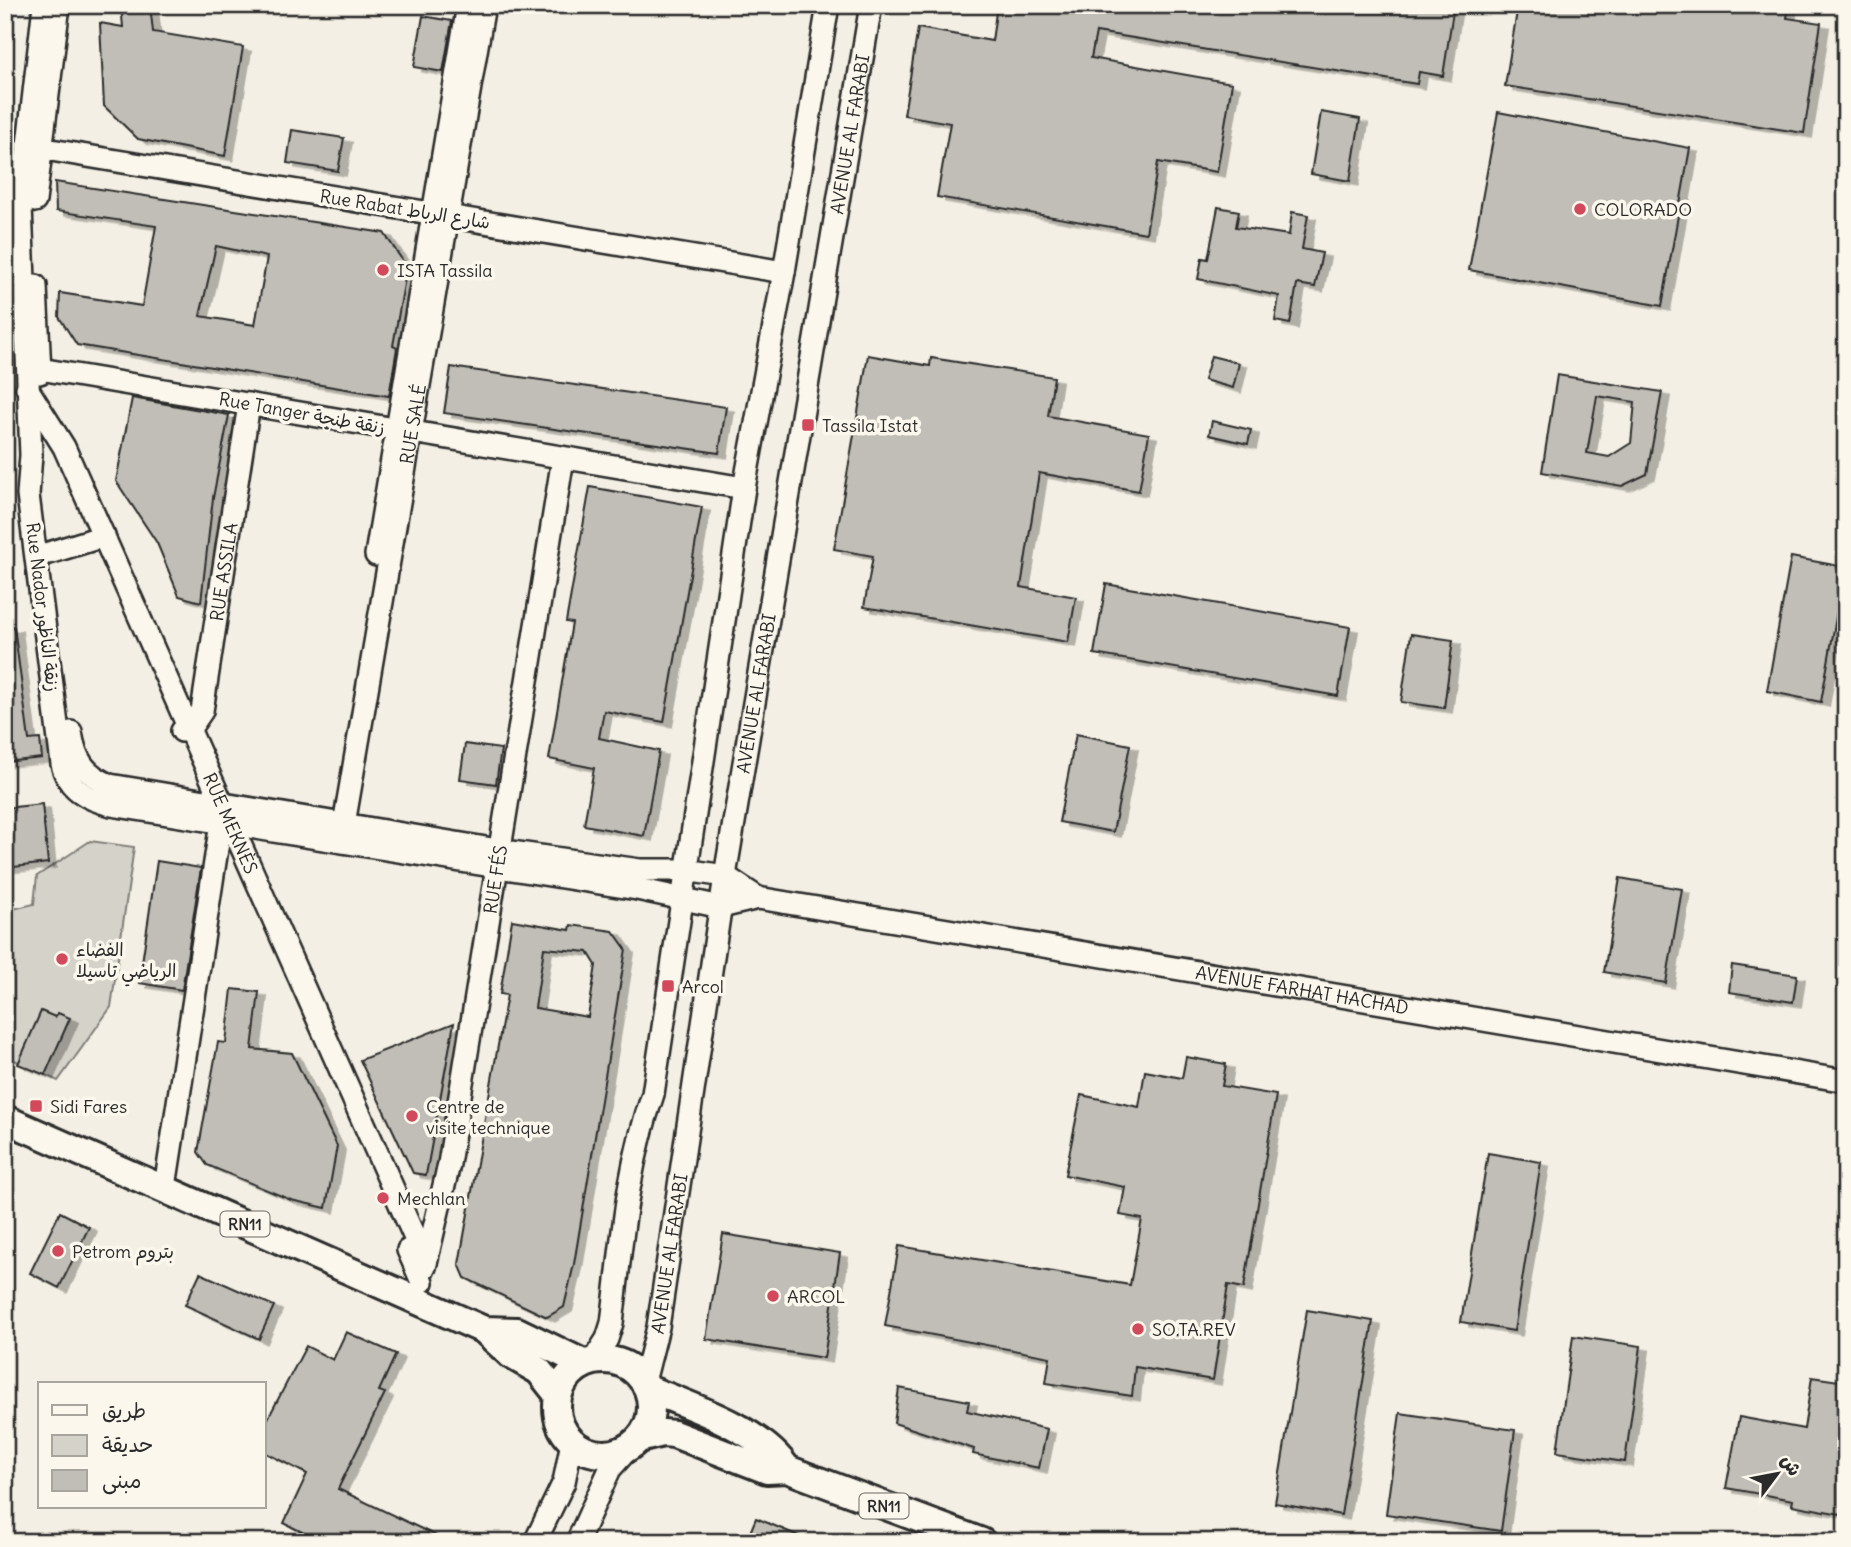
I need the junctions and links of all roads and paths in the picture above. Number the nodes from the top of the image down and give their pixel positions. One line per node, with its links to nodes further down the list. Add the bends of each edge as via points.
1 (44, 5): 7 (street, Rue Nador زنقة الناظور)
2 (59, 5): 7 (street, Rue Nador زنقة الناظور)
3 (468, 5): 8 (street, RUE SALÉ)
4 (484, 5): 8 (street, RUE SALÉ)
5 (828, 5): 10 (street)
6 (871, 5): 25 (street, AVENUE AL FARABI)
7 (33, 147): 8 (street, Rue Rabat شارع الرباط); 9 (street, Rue Nador زنقة الناظور)
8 (442, 215): 10 (street, Rue Rabat شارع الرباط); 14 (street, RUE SALÉ)
9 (20, 257): 11 (street, Rue Nador زنقة الناظور)
10 (784, 272): 16 (street)
11 (31, 374): 12 (street, Rue Tanger زنقة طنجة); 13 (street, Rue Nador زنقة الناظور)
12 (249, 404): 14 (street, Rue Tanger زنقة طنجة); 19 (street, RUE ASSILA, via 202,711)
13 (37, 416): 17 (street, RUE MEKNÈS, via 64,447); 18 (street, Rue Nador زنقة الناظور); 20 (street, Rue Nador زنقة الناظور, via 28,495 62,764 77,790)
14 (404, 430): 15 (street, Rue Tanger زنقة طنجة); 22 (street, RUE SALÉ)
15 (563, 458): 16 (street, Rue Tanger زنقة طنجة); 23 (street, RUE FÉS)
16 (744, 488): 24 (street)
17 (100, 538): 18 (street); 19 (street, RUE MEKNÈS)
18 (49, 553): 20 (street, Rue Nador زنقة الناظور, via 73,748 83,768)
19 (186, 729): 21 (street, RUE MEKNÈS)
20 (111, 795): 21 (street, AVENUE FARHAT HACHAD)
21 (223, 813): 22 (street, AVENUE FARHAT HACHAD); 31 (street); 32 (street, RUE MEKNÈS, via 317,1050)
22 (338, 832): 23 (street, AVENUE FARHAT HACHAD)
23 (497, 858): 24 (street, AVENUE FARHAT HACHAD); 27 (street, AVENUE FARHAT HACHAD); 32 (street, RUE FÉS, via 449,1164)
24 (685, 870): 25 (street, AVENUE FARHAT HACHAD); 27 (street)
25 (725, 876): 26 (street, AVENUE FARHAT HACHAD); 28 (street, AVENUE AL FARABI)
26 (758, 898): 28 (street, AVENUE FARHAT HACHAD); 29 (street, AVENUE FARHAT HACHAD)
27 (680, 900): 28 (street, AVENUE FARHAT HACHAD); 34 (street, via 653,1094 639,1131 623,1212 612,1323 607,1339)
28 (721, 906): 35 (street, AVENUE AL FARABI)
29 (1846, 1081)
30 (5, 1119): 31 (main road, RN11)
31 (165, 1187): 32 (main road, RN11)
32 (422, 1282): 33 (main road, RN11)
33 (484, 1330): 34 (main road, RN11, via 517,1331); 36 (main road, RN11, via 511,1356 539,1371)
34 (589, 1363): 35 (main road, RN11, via 626,1364); 36 (main road, via 564,1381)
35 (646, 1386): 38 (main road, via 651,1412); 39 (main road, RN11, via 758,1440 779,1455)
36 (558, 1395): 37 (main road, via 559,1423)
37 (572, 1442): 38 (main road, RN11, via 598,1455); 40 (street, via 564,1482)
38 (634, 1444): 39 (main road, RN11, via 663,1433 674,1434 767,1470); 41 (street, via 610,1469)
39 (788, 1469): 42 (main road, RN11)
40 (535, 1542)
41 (577, 1542)
42 (982, 1542)

